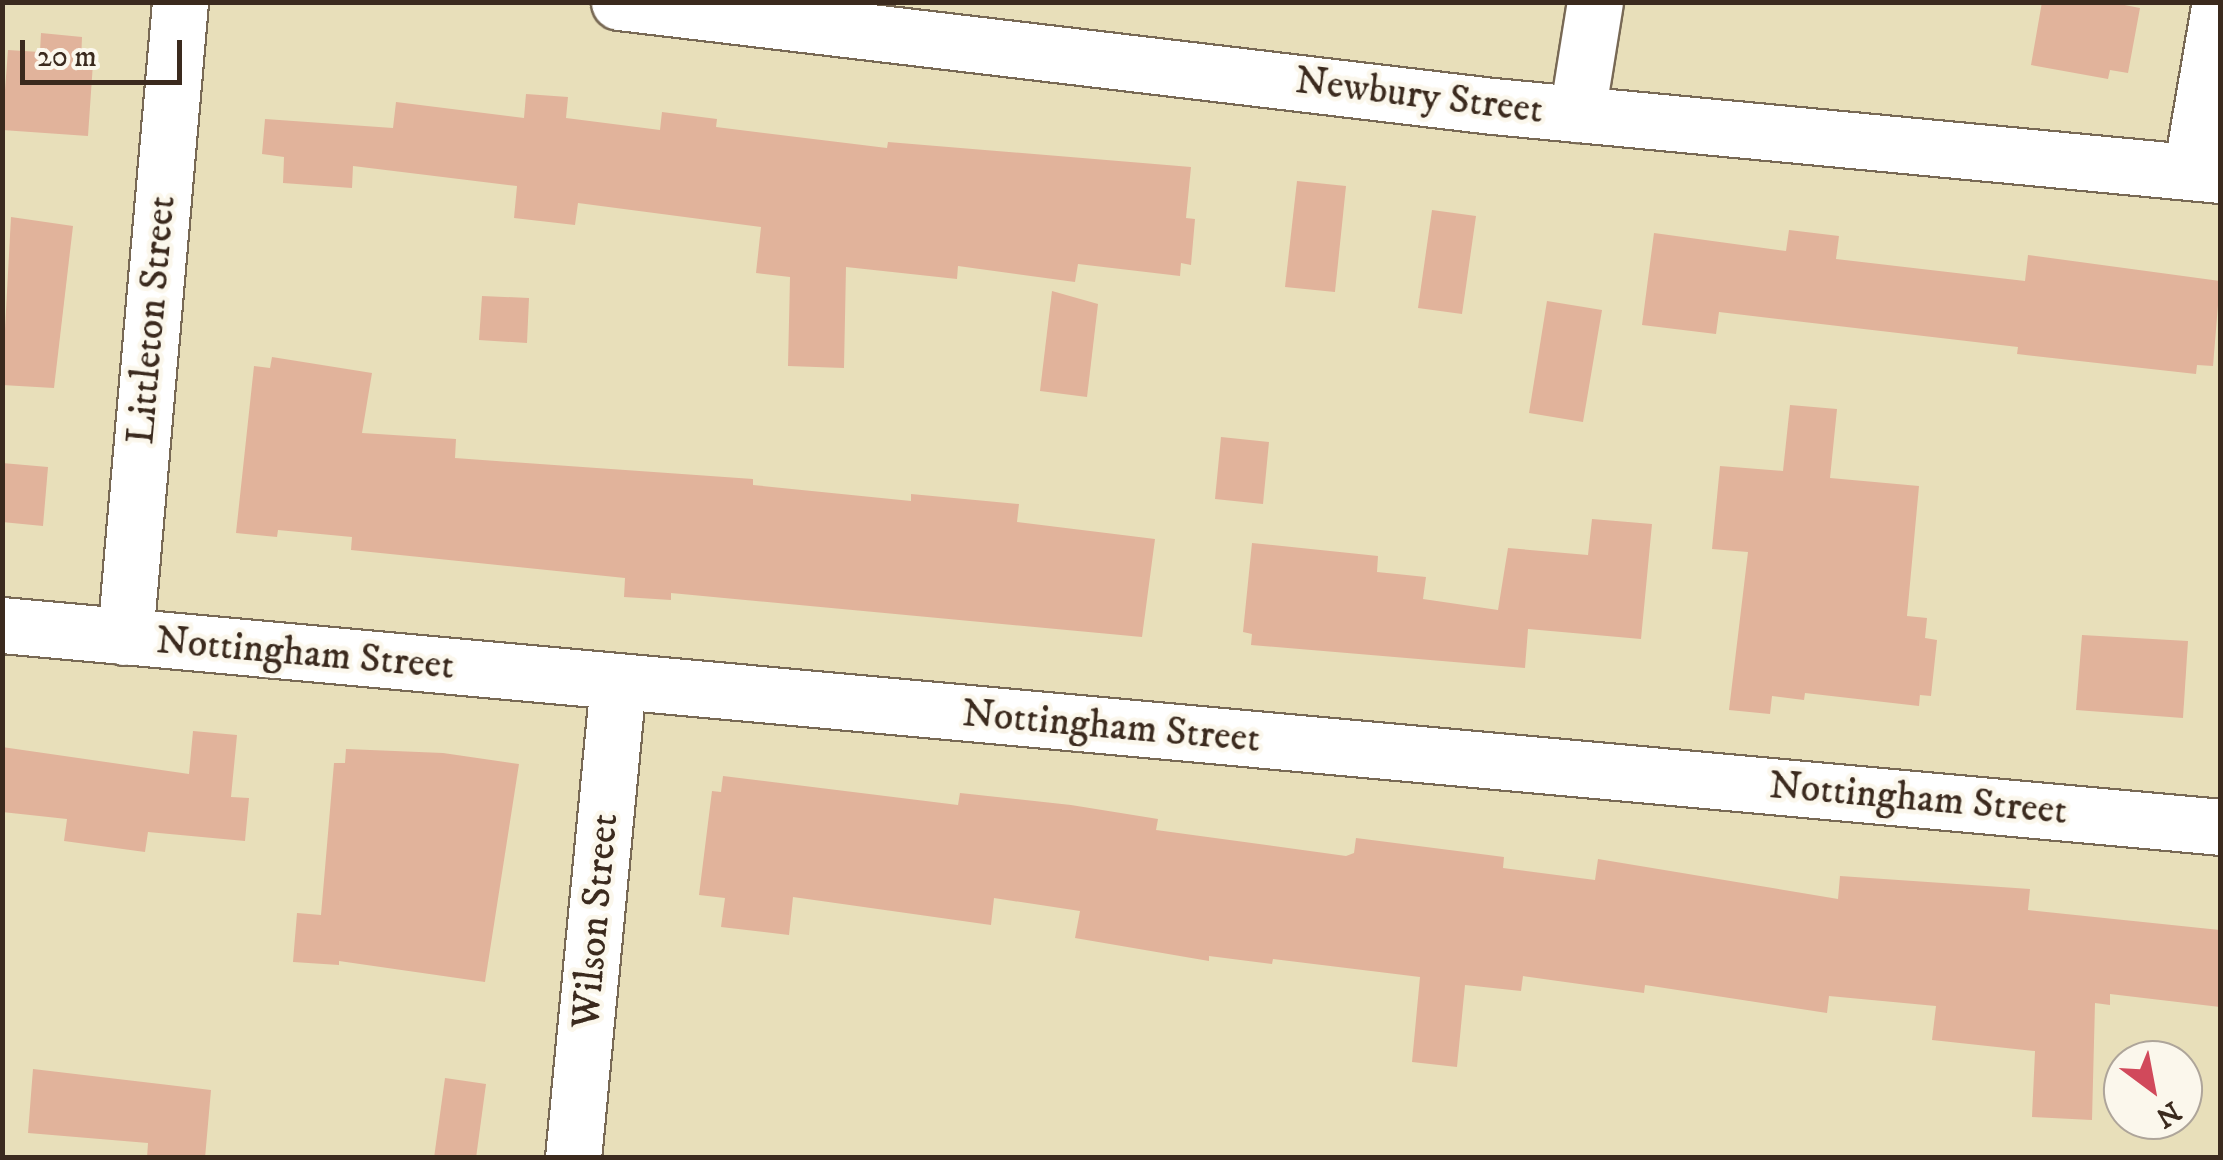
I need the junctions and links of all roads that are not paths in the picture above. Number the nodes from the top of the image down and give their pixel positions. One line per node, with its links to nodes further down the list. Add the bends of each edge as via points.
1 (180, 2): 9 (street, Littleton Street)
2 (619, 2): 5 (street, Newbury Street)
3 (1595, 2): 6 (street)
4 (2220, 2): 7 (street)
5 (870, 12): 6 (street, Newbury Street)
6 (1577, 114): 7 (street, Newbury Street)
7 (2206, 173)
8 (2, 626): 9 (street, Nottingham Street)
9 (125, 637): 10 (street, Nottingham Street)
10 (618, 684): 11 (street, Nottingham Street); 12 (street, Wilson Street)
11 (2220, 827)
12 (573, 1158)

